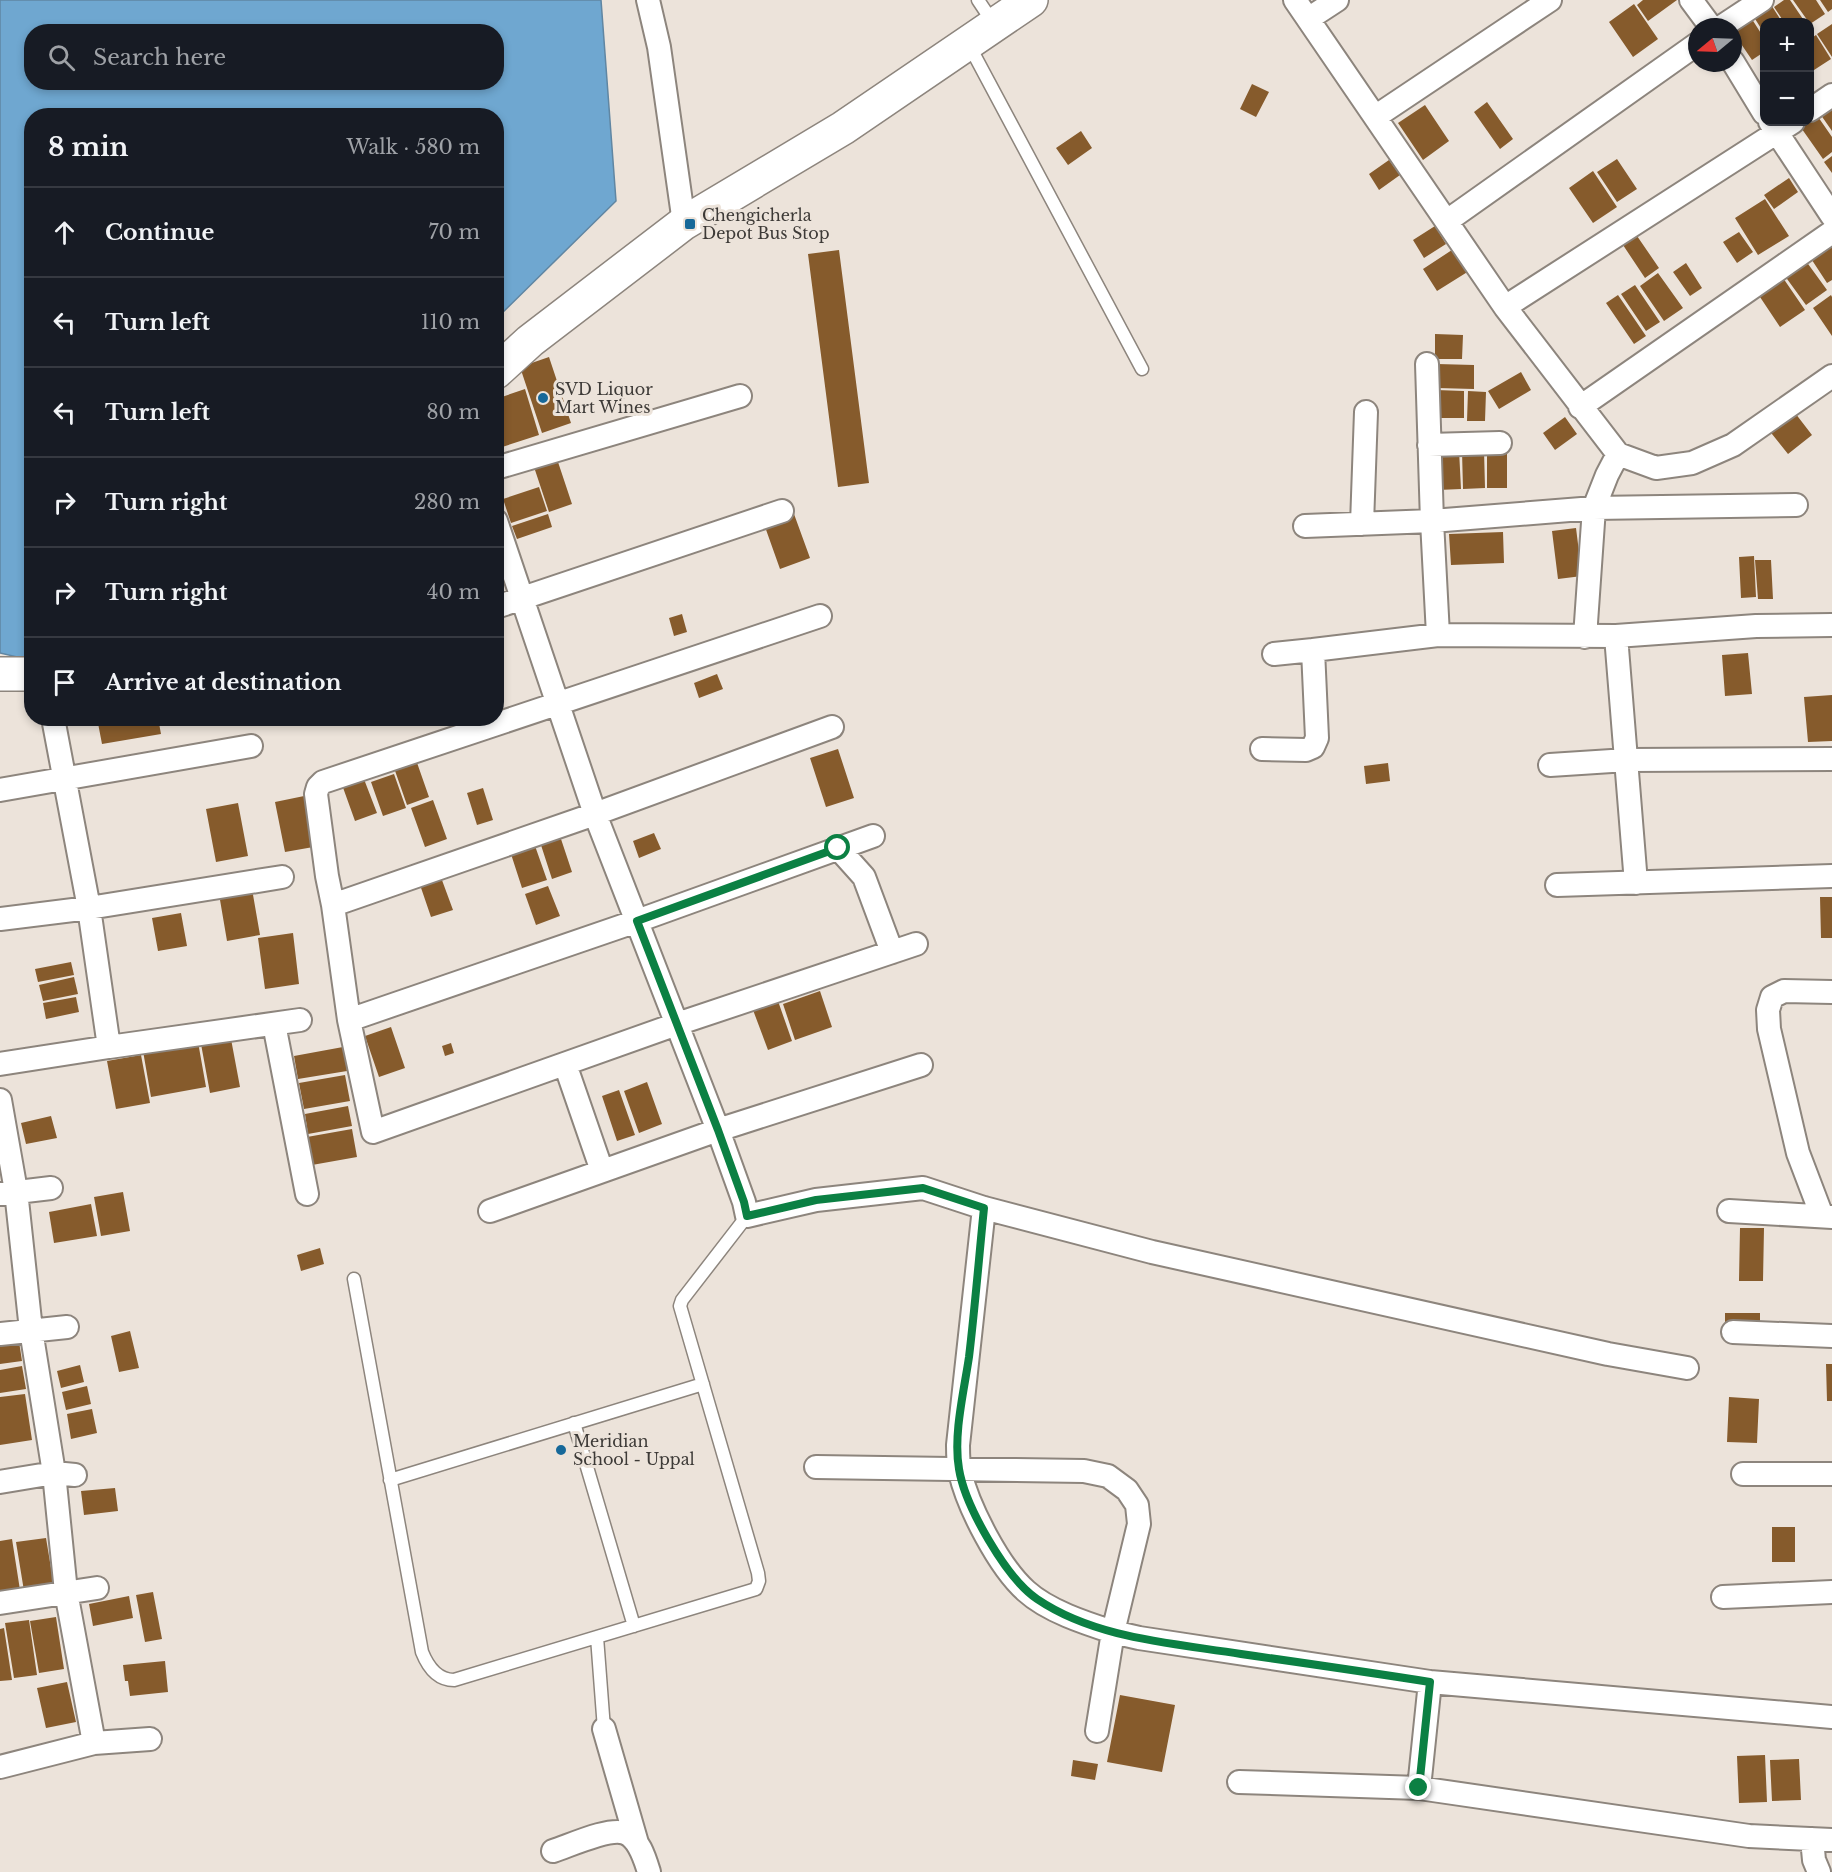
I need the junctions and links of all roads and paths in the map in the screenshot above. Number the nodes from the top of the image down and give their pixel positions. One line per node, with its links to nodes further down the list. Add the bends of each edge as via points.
1 (648, 0): 23 (street, via 659,47)
2 (1031, 0): 8 (street)
3 (1295, 0): 11 (street)
4 (1337, 0): 11 (street)
5 (1550, 0): 18 (street)
6 (1691, 0): 9 (street)
7 (1762, 0): 10 (street)
8 (987, 12): 12 (street)
9 (1704, 18)
10 (1735, 18)
11 (1308, 19): 18 (street)
12 (968, 43): 23 (street, via 843,128); 28 (lane)
13 (1688, 50): 22 (street)
14 (1739, 72): 16 (street)
15 (1832, 95): 17 (street)
16 (1760, 106)
17 (1814, 107)
18 (1375, 117): 22 (street)
19 (1778, 126): 25 (street)
20 (1781, 126): 21 (street)
21 (1832, 216)
22 (1447, 221): 25 (street)
23 (684, 223): 27 (street)
24 (1832, 232): 31 (street)
25 (1504, 307): 31 (street)
26 (1426, 364): 34 (street)
27 (504, 365)
28 (1142, 369)
29 (1832, 376): 35 (street, via 1734,446 1692,463 1656,468)
30 (740, 396): 36 (street)
31 (1580, 407): 35 (street)
32 (1366, 412): 41 (street)
33 (1500, 443): 34 (street)
34 (1429, 445): 40 (street)
35 (1618, 454): 38 (street)
36 (504, 466)
37 (1796, 505): 38 (street)
38 (1594, 508): 40 (street); 50 (street)
39 (782, 511): 44 (street)
40 (1432, 521): 41 (street); 48 (street)
41 (1362, 524): 42 (street)
42 (1305, 526)
43 (504, 543): 44 (street)
44 (524, 597): 45 (street); 55 (street)
45 (504, 604)
46 (820, 616): 55 (street)
47 (1832, 625): 49 (street)
48 (1438, 635): 50 (street); 51 (street)
49 (1616, 636): 50 (street); 63 (street)
50 (1585, 637)
51 (1312, 650): 52 (street); 61 (street, via 1317,738 1313,747)
52 (1274, 654)
53 (0, 674): 54 (street)
54 (24, 674)
55 (559, 703): 56 (street); 67 (street)
56 (504, 721)
57 (55, 726): 65 (street)
58 (490, 726): 74 (street, via 323,782 318,787)
59 (832, 727): 67 (street)
60 (250, 747): 65 (street)
61 (1262, 749)
62 (1832, 759): 63 (street)
63 (1627, 760): 64 (street); 72 (street)
64 (1550, 765)
65 (64, 780): 66 (street); 75 (street)
66 (0, 790)
67 (596, 814): 74 (street); 77 (street)
68 (873, 836): 69 (street)
69 (838, 848): 77 (street); 79 (street, via 864,877)
70 (1832, 876): 72 (street)
71 (282, 877): 75 (street)
72 (1636, 884): 73 (street)
73 (1557, 885)
74 (333, 904): 82 (street)
75 (88, 908): 76 (street); 85 (street)
76 (0, 919)
77 (637, 921): 82 (street); 84 (street)
78 (916, 944): 79 (street)
79 (892, 952): 84 (street)
80 (1832, 992): 99 (street, via 1784,991 1772,997 1768,1010 1798,1153)
81 (300, 1020): 83 (street)
82 (349, 1020): 87 (street, via 373,1132)
83 (274, 1024): 85 (street); 94 (street)
84 (677, 1024): 87 (street); 90 (street)
85 (109, 1047): 86 (street)
86 (0, 1064)
87 (566, 1064): 91 (street)
88 (921, 1065): 90 (street)
89 (0, 1100): 93 (street)
90 (718, 1130): 91 (street); 98 (street)
91 (602, 1171): 96 (street)
92 (51, 1188): 93 (street)
93 (8, 1193): 102 (street)
94 (307, 1194)
95 (984, 1208): 98 (street, via 923,1188 816,1200); 106 (street, via 1152,1252 1608,1354); 110 (street, via 960,1422)
96 (490, 1211)
97 (1729, 1211): 99 (street)
98 (747, 1216): 107 (lane, via 680,1306)
99 (1827, 1217)
100 (354, 1280): 114 (lane)
101 (67, 1327): 102 (street)
102 (31, 1330): 104 (street); 111 (street)
103 (1733, 1332): 105 (street)
104 (0, 1334)
105 (1832, 1336)
106 (1687, 1368)
107 (703, 1384): 108 (lane); 121 (lane, via 759,1581 756,1589)
108 (574, 1424): 114 (lane); 121 (lane)
109 (816, 1467): 110 (street)
110 (959, 1470): 122 (street, via 969,1502 1000,1557 1026,1591 1082,1622); 122 (street, via 1084,1472 1108,1476 1127,1490 1137,1505 1140,1524)
111 (65, 1474): 115 (street); 117 (street)
112 (1743, 1474): 113 (street)
113 (1832, 1474)
114 (390, 1480): 123 (lane, via 422,1652 438,1676 454,1680)
115 (0, 1482)
116 (98, 1588): 117 (street)
117 (66, 1592): 120 (street); 129 (street)
118 (1832, 1592): 119 (street)
119 (1722, 1597)
120 (0, 1603)
121 (634, 1626): 123 (lane)
122 (1113, 1632): 124 (street); 127 (street)
123 (597, 1637): 126 (lane)
124 (1430, 1682): 125 (street); 132 (street)
125 (1832, 1717)
126 (604, 1729): 134 (street)
127 (1097, 1731)
128 (150, 1739): 129 (street)
129 (94, 1743): 130 (street)
130 (0, 1767)
131 (1239, 1782): 132 (street)
132 (1419, 1788): 133 (street, via 1749,1836)
133 (1822, 1840): 138 (street, via 1814,1860)
134 (637, 1843): 135 (street, via 625,1833 608,1833); 137 (street)
135 (553, 1851)
136 (1832, 1867): 139 (street)
137 (649, 1872)
138 (1819, 1872)
139 (1831, 1872)

